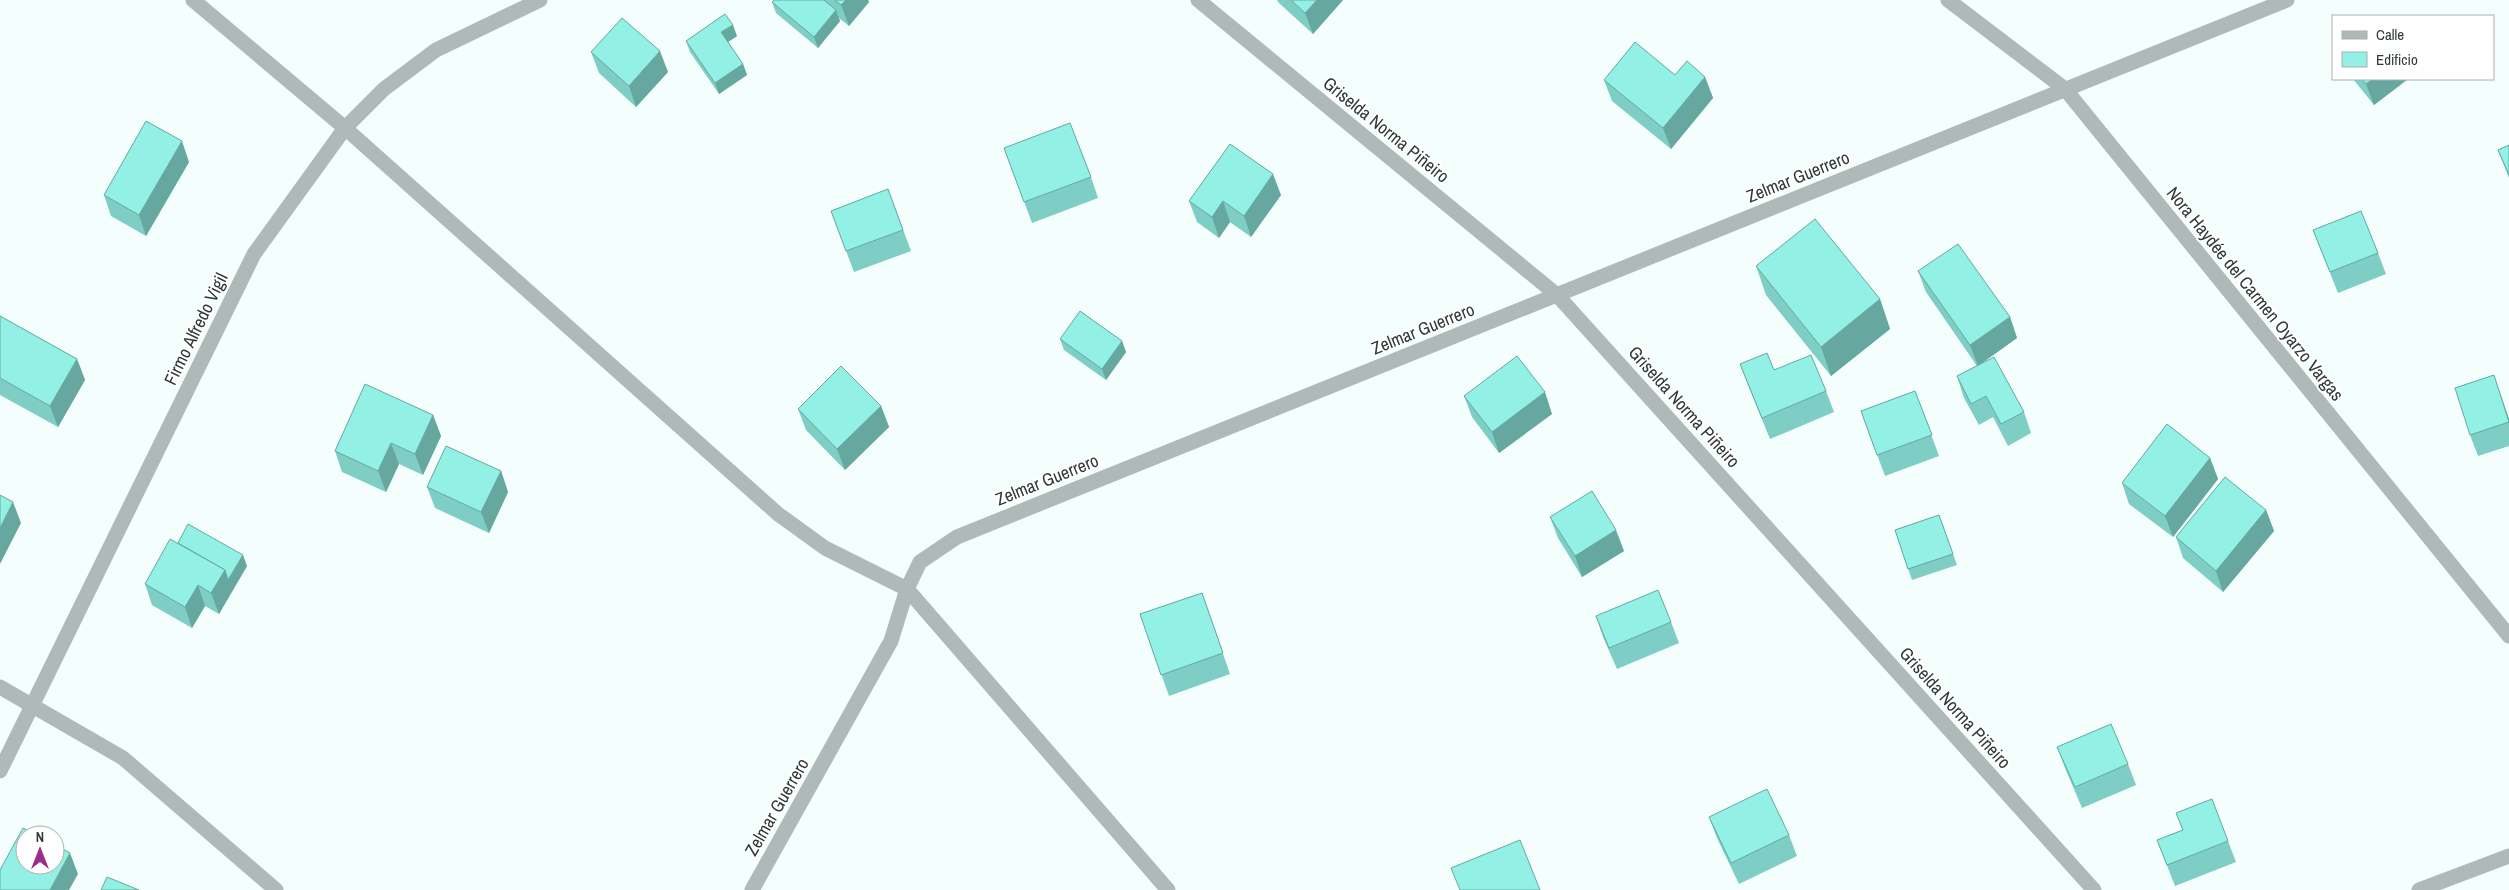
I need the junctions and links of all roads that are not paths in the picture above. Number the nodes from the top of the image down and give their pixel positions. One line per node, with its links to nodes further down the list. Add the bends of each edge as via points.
1 (193, 0): 7 (street)
2 (540, 0): 7 (street, Firmo Alfredo Vigil, via 436,50 384,89)
3 (1198, 0): 8 (street, Griselda Norma Piñeiro)
4 (1948, 0): 6 (street, Nora Haydée del Carmen Oyarzo Vargas)
5 (2287, 0): 6 (street, Zelmar Guerrero)
6 (2065, 89): 8 (street, Zelmar Guerrero); 10 (street, Nora Haydée del Carmen Oyarzo Vargas)
7 (345, 128): 9 (street, via 778,514 825,548); 12 (street, Firmo Alfredo Vigil, via 254,254)
8 (1557, 295): 9 (street, Zelmar Guerrero, via 957,537 920,562); 18 (street, Griselda Norma Piñeiro)
9 (907, 589): 16 (street, Zelmar Guerrero, via 891,641); 17 (street)
10 (2509, 636)
11 (0, 687): 12 (street)
12 (34, 705): 13 (street, Firmo Alfredo Vigil); 15 (street, via 123,758)
13 (0, 771)
14 (2509, 856): 19 (street)
15 (276, 890)
16 (752, 890)
17 (1168, 890)
18 (2094, 890)
19 (2419, 890)

